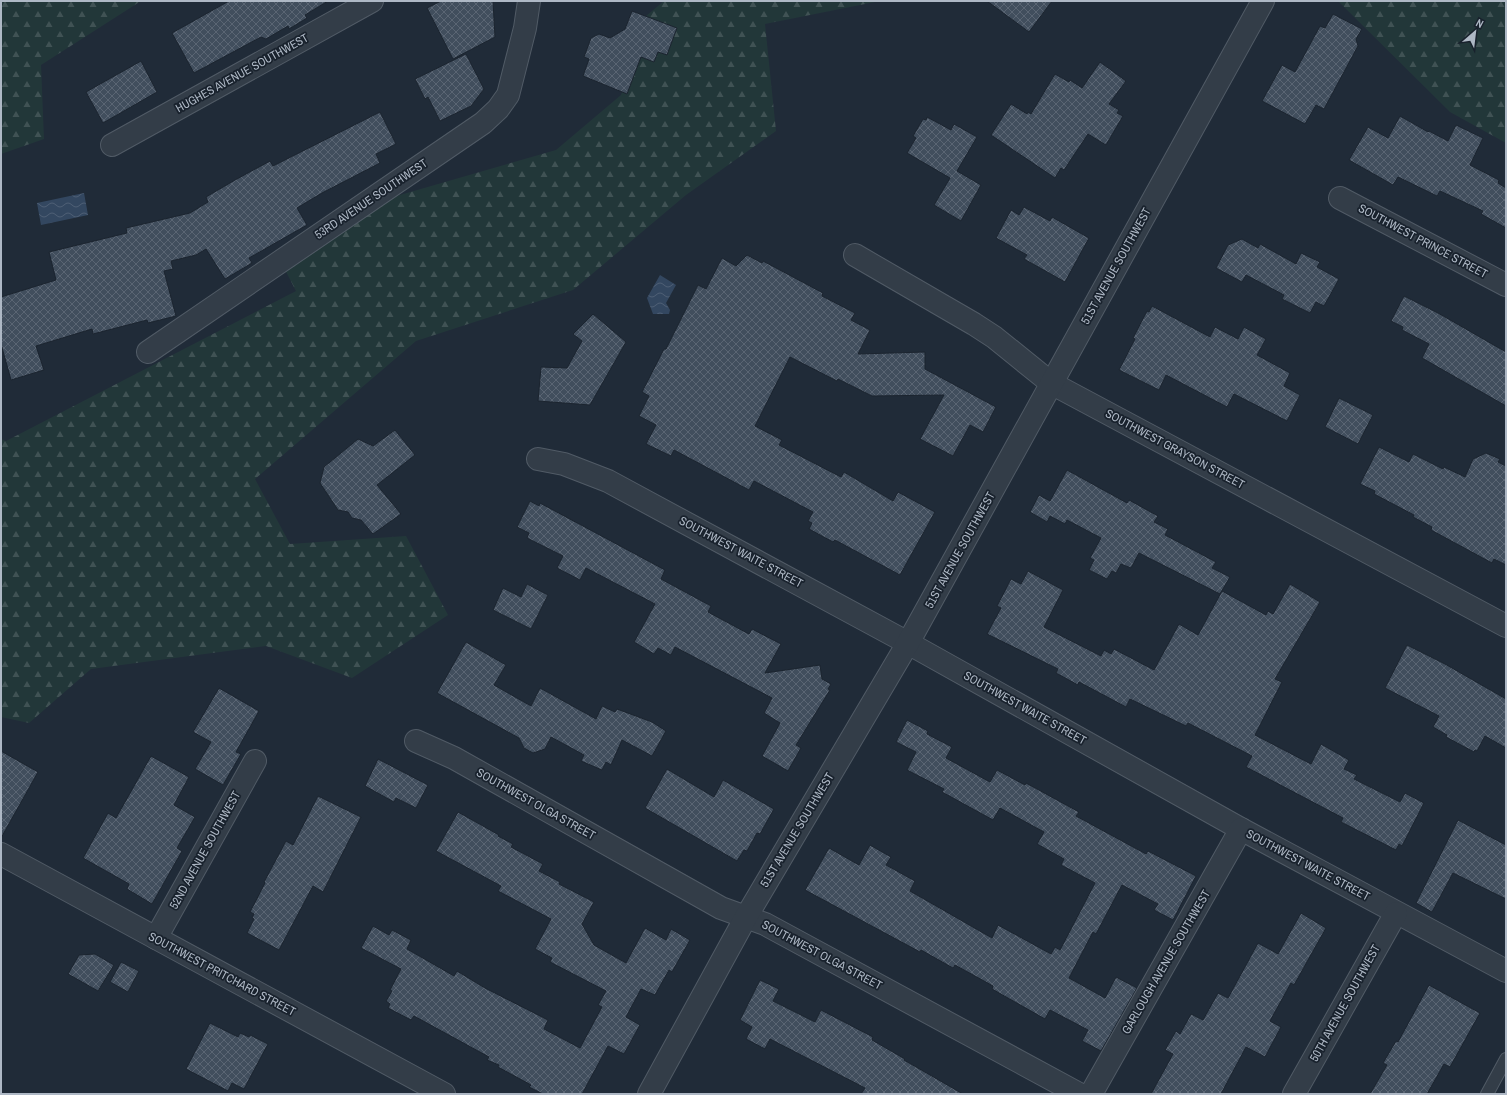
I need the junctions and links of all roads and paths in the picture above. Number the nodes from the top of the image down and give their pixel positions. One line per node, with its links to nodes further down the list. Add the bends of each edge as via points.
1 (372, 1): 4 (street, HUGHES AVENUE SOUTHWEST)
2 (530, 1): 8 (street, 53RD AVENUE SOUTHWEST, via 508,95 483,123)
3 (1263, 1): 9 (street, 51ST AVENUE SOUTHWEST)
4 (112, 145)
5 (1340, 198): 7 (street, SOUTHWEST PRINCE STREET)
6 (855, 255): 9 (street, SOUTHWEST GRAYSON STREET, via 994,337)
7 (1506, 285)
8 (148, 352)
9 (1051, 383): 11 (street, SOUTHWEST GRAYSON STREET); 12 (street, 51ST AVENUE SOUTHWEST)
10 (538, 458): 12 (street, SOUTHWEST WAITE STREET, via 564,464 608,481)
11 (1506, 626)
12 (908, 643): 15 (street, SOUTHWEST WAITE STREET); 18 (street, 51ST AVENUE SOUTHWEST)
13 (416, 741): 18 (street, SOUTHWEST OLGA STREET, via 454,758 721,908)
14 (255, 761): 19 (street, 52ND AVENUE SOUTHWEST)
15 (1241, 829): 17 (street, SOUTHWEST WAITE STREET); 25 (street, GARLOUGH AVENUE SOUTHWEST)
16 (1, 854): 19 (street, SOUTHWEST PRITCHARD STREET)
17 (1396, 913): 20 (street, SOUTHWEST WAITE STREET); 26 (street, 50TH AVENUE SOUTHWEST)
18 (746, 917): 23 (street, 51ST AVENUE SOUTHWEST); 24 (street, SOUTHWEST OLGA STREET, via 772,927)
19 (156, 938): 22 (street, SOUTHWEST PRITCHARD STREET)
20 (1506, 971)
21 (1506, 1059): 27 (lane)
22 (444, 1094)
23 (649, 1094)
24 (1079, 1094)
25 (1091, 1094)
26 (1294, 1094)
27 (1487, 1094)

